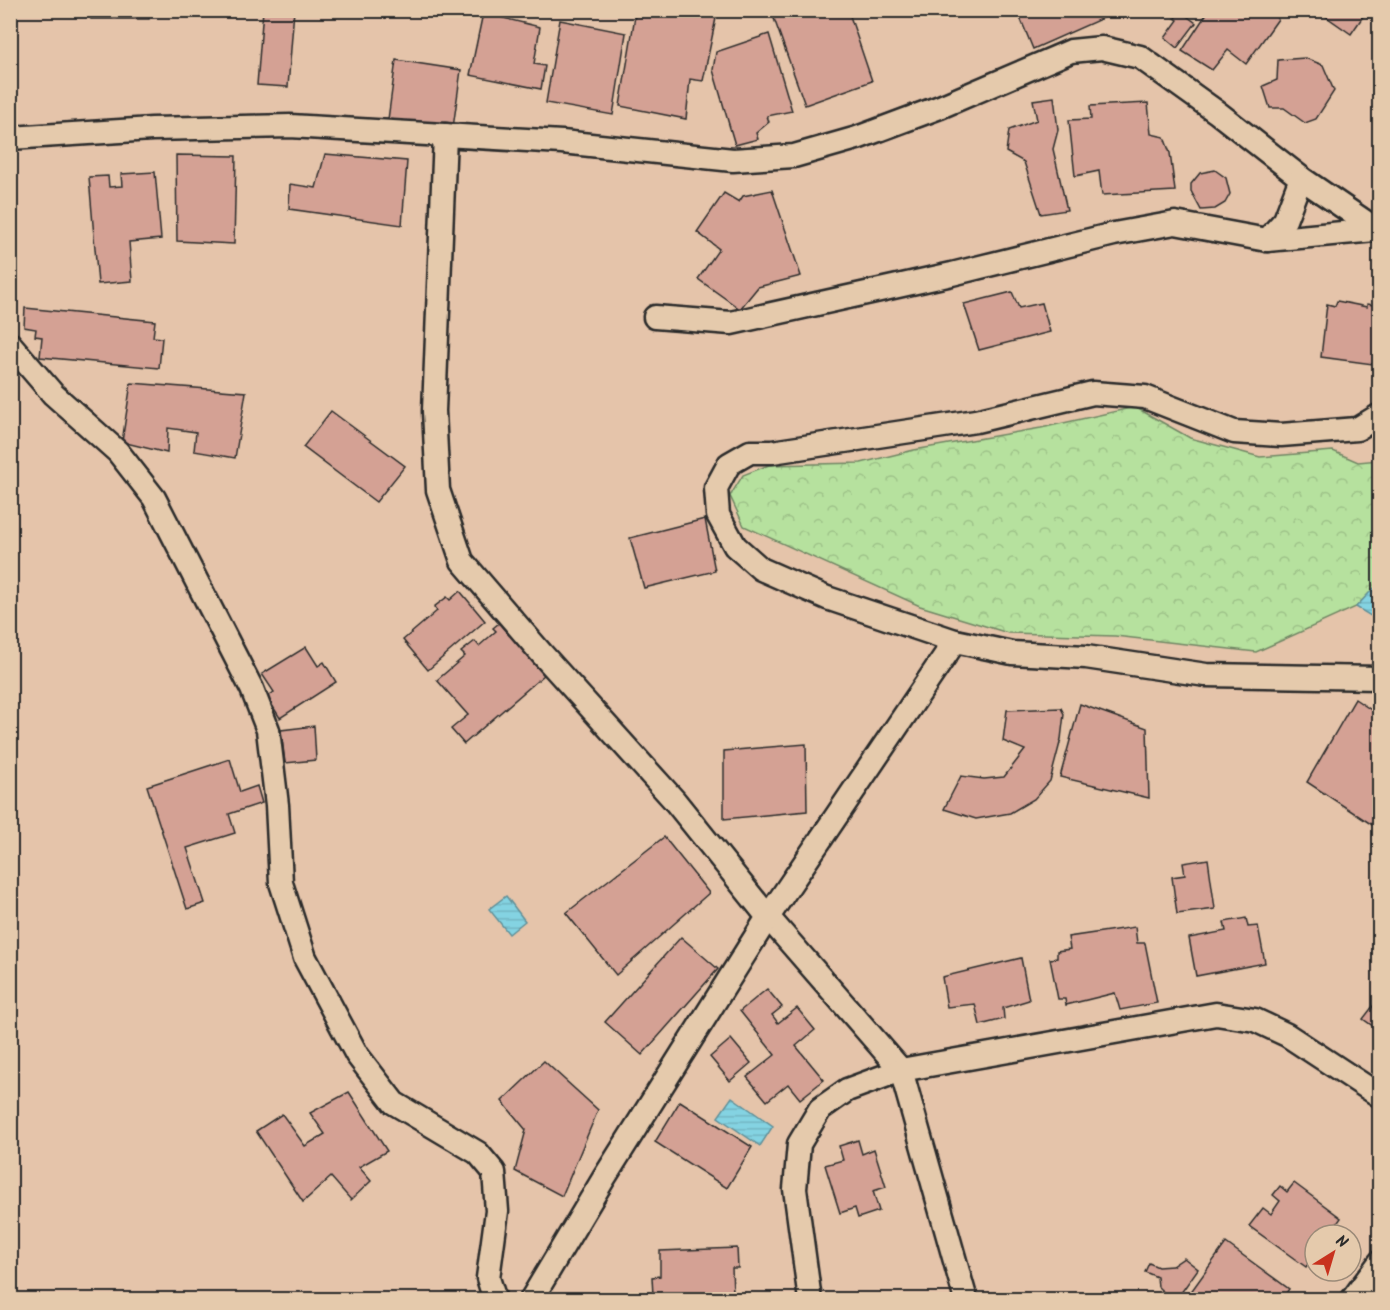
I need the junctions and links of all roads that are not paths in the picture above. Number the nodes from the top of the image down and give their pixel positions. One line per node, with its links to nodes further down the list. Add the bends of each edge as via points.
1 (445, 135): 2 (street, via 290,126); 3 (street, via 562,142 733,160 794,156 940,107 1071,51 1102,48 1140,57); 11 (street, via 434,411 438,490 462,561 674,800)
2 (10, 138)
3 (1301, 178): 4 (street); 5 (street, via 1285,220)
4 (1377, 231): 5 (street)
5 (1268, 240): 6 (street, via 1175,223 731,323)
6 (655, 317)
7 (10, 344): 15 (street, via 53,394 118,452 154,498 252,689 268,730 281,883 305,958 357,1055 394,1103 478,1153 494,1172 497,1211 488,1278)
8 (1380, 415): 9 (street, via 1357,429 1281,435 1234,432 1145,397 1093,393 976,421 750,452 729,464 716,488 718,515 735,546 761,569 827,598)
9 (955, 641): 10 (street, via 1012,654 1086,657 1206,675); 11 (street)
10 (1380, 678)
11 (768, 917): 12 (street); 16 (street)
12 (901, 1070): 13 (street, via 1216,1014 1255,1020 1287,1035); 17 (street, via 847,1090 820,1109 799,1144 795,1190); 18 (street)
13 (1380, 1095)
14 (1380, 1262): 19 (street)
15 (495, 1299)
16 (531, 1299)
17 (810, 1299)
18 (966, 1299)
19 (1352, 1299)

